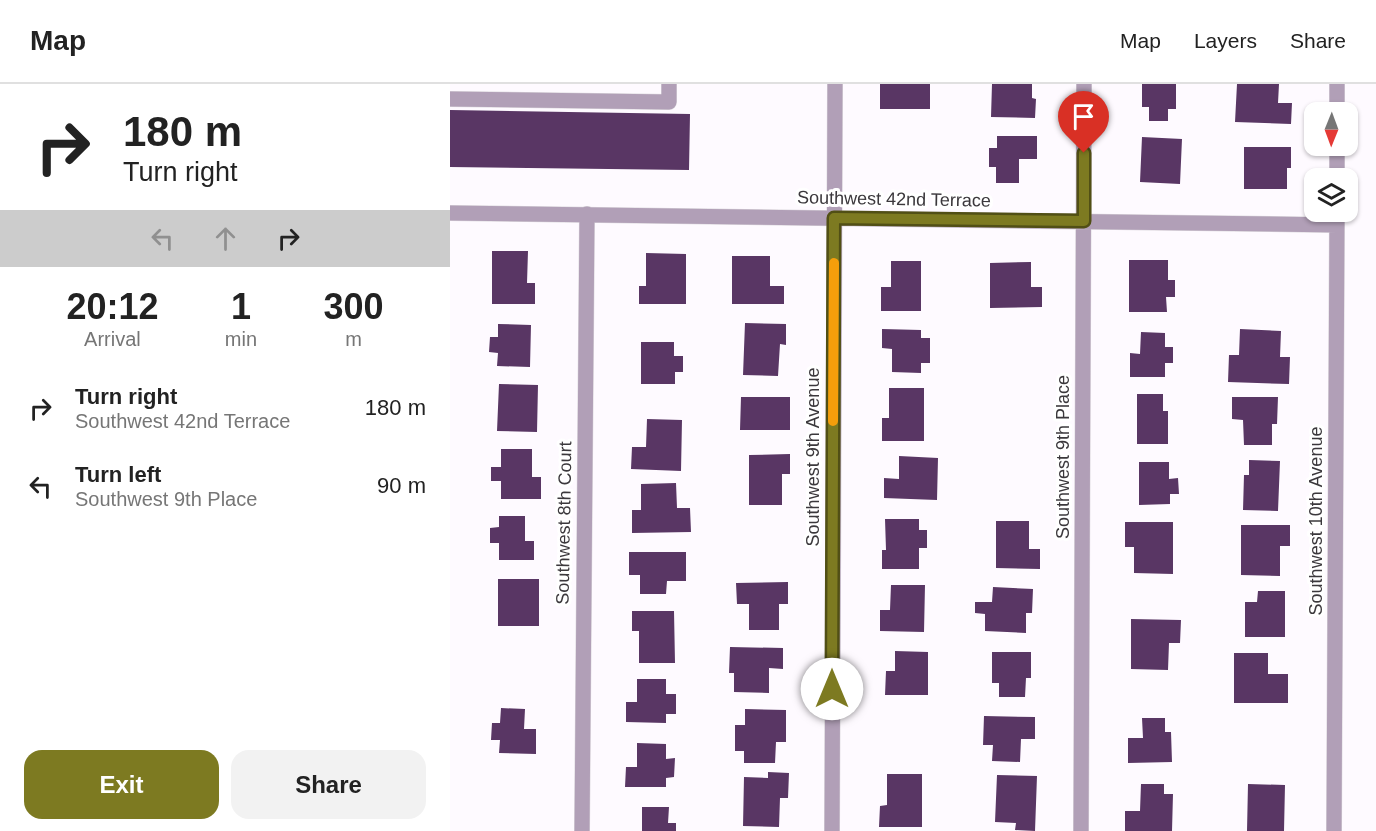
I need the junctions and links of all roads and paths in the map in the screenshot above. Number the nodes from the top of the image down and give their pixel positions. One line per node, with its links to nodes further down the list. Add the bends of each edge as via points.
1 (669, 84): 5 (street, via 669,102)
2 (835, 84): 9 (street, Southwest 9th Avenue)
3 (1084, 84): 11 (street, Southwest 9th Place)
4 (1337, 84): 6 (street)
5 (450, 99)
6 (1337, 102)
7 (450, 213): 8 (street, Southwest 42nd Terrace)
8 (587, 214): 9 (street, Southwest 42nd Terrace); 13 (street, Southwest 8th Court)
9 (834, 218): 11 (street, Southwest 42nd Terrace); 14 (street, Southwest 9th Avenue)
10 (1304, 218): 11 (street, Southwest 42nd Terrace)
11 (1084, 221): 15 (street, Southwest 9th Place)
12 (1337, 222): 16 (street, Southwest 10th Avenue)
13 (582, 831)
14 (832, 831)
15 (1081, 831)
16 (1334, 831)

